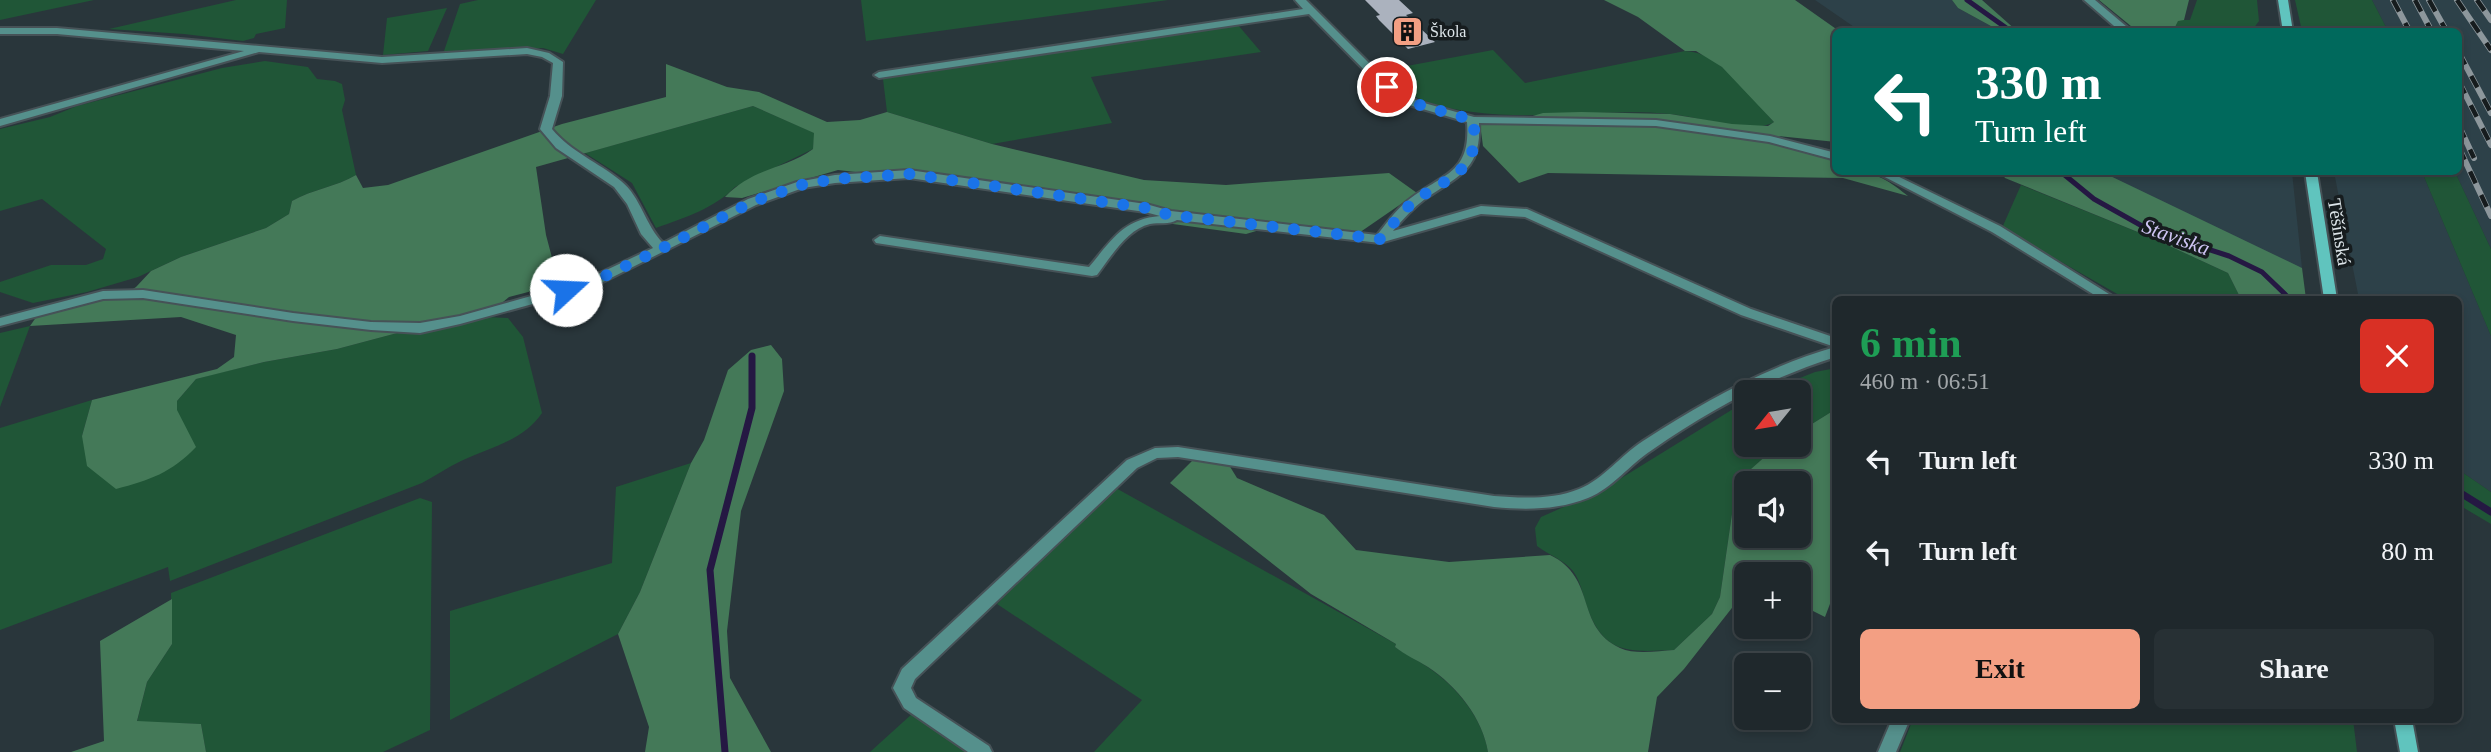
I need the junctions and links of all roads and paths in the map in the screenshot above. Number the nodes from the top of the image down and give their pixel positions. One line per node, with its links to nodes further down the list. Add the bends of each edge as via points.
1 (1300, 0): 4 (street)
2 (2089, 0): 5 (street)
3 (2283, 0): 6 (main road)
4 (1311, 11): 9 (street); 10 (street, via 1387,87 1413,103)
5 (2123, 28)
6 (2287, 28)
7 (0, 32): 8 (street, via 57,31)
8 (263, 49): 11 (street); 18 (street, via 382,60 527,51 545,55 558,62 556,96 546,130 560,146 618,184)
9 (879, 75)
10 (1473, 120): 12 (street, via 1656,123 1770,139); 16 (street, via 1473,157 1455,177 1410,205)
11 (0, 123)
12 (1832, 156)
13 (1887, 175): 19 (street, via 1997,229)
14 (2311, 175): 20 (main road, Těšínská)
15 (1186, 217): 16 (street); 17 (street, via 1144,221 1122,236 1092,272); 18 (street, via 909,174 801,185 752,202)
16 (1380, 239): 22 (street, via 1480,210 1527,213 1746,312)
17 (880, 240)
18 (661, 249): 21 (street, via 586,285 420,328 293,317 143,294 103,295)
19 (2105, 296)
20 (2331, 296)
21 (0, 322)
22 (1832, 342)
23 (1832, 353): 26 (street, via 1798,363 1713,406 1644,447 1585,494 1538,506 1178,452 1155,453 1132,464 908,674 902,688 910,703)
24 (1899, 723): 27 (street)
25 (2404, 723): 28 (main road)
26 (983, 752)
27 (1888, 752)
28 (2409, 752)

